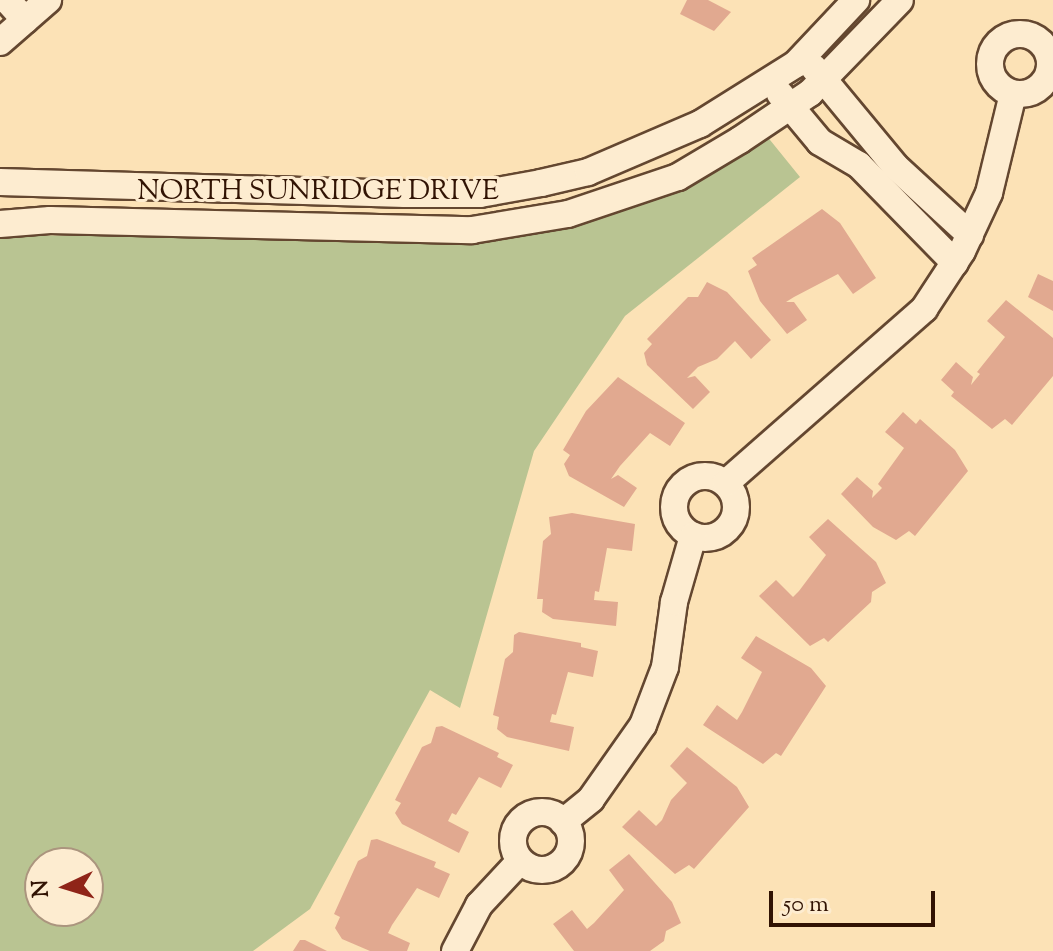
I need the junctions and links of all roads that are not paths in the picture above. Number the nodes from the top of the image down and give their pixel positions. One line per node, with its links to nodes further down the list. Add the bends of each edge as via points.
1 (7, 0): 5 (street)
2 (48, 0): 5 (street)
3 (856, 0): 7 (street, NORTH SUNRIDGE DRIVE)
4 (900, 0): 8 (street, NORTH SUNRIDGE DRIVE)
5 (25, 20): 6 (street)
6 (0, 42)
7 (803, 57): 8 (street); 9 (street, NORTH SUNRIDGE DRIVE)
8 (824, 80): 11 (street, NORTH SUNRIDGE DRIVE); 14 (street, via 895,166)
9 (770, 82): 11 (street); 12 (street, NORTH SUNRIDGE DRIVE, via 700,124 623,159 576,175 480,194)
10 (1013, 94): 14 (street, via 989,193)
11 (791, 106): 13 (street, NORTH SUNRIDGE DRIVE, via 678,177 625,198 522,225 411,230 50,220); 15 (street, via 820,142 859,165)
12 (0, 182)
13 (0, 224)
14 (970, 235): 15 (street)
15 (955, 263): 16 (street, via 899,336)
16 (726, 483): 17 (street, via 736,500 734,519 721,534); 17 (street, via 695,476 678,490 677,521)
17 (693, 536): 18 (street, via 674,602 665,667 643,725 591,799)
18 (563, 822): 19 (street, via 571,838 561,863 535,870); 19 (street, via 538,812 522,819 513,835)
19 (520, 861): 20 (street, via 479,905)
20 (455, 951)

